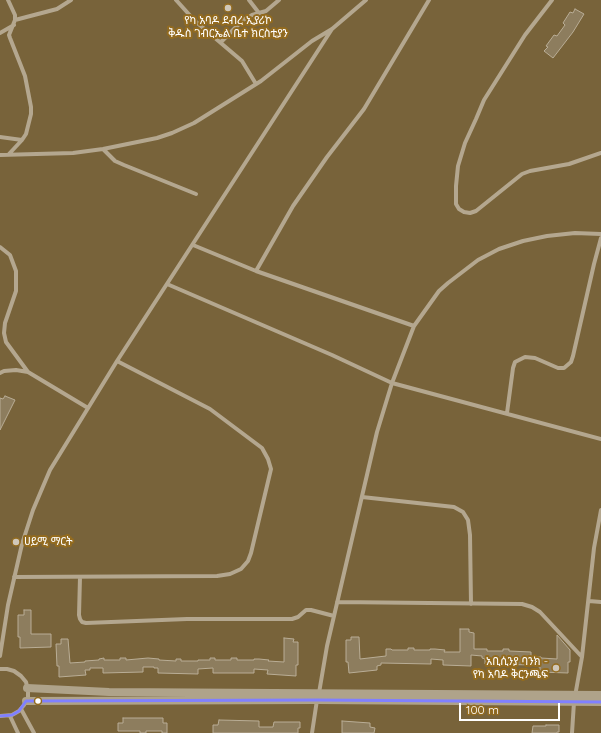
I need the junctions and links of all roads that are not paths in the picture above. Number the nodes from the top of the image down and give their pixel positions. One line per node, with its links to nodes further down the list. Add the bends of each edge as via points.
1 (8, 0): 10 (street, via 15,15)
2 (71, 0): 10 (street, via 57,9)
3 (176, 0): 13 (street, via 195,21)
4 (249, 0): 9 (street)
5 (279, 0): 9 (street, via 266,11)
6 (366, 0): 11 (street)
7 (429, 0): 26 (street, via 364,109 293,206)
8 (552, 0): 18 (street, via 525,35 484,100 458,166 456,204 464,212 476,211 522,174 569,164)
9 (259, 13): 13 (street, via 243,20)
10 (15, 22): 12 (street); 16 (street, via 9,35 25,76 31,107 26,134)
11 (332, 29): 14 (street, via 312,41); 24 (street)
12 (0, 33)
13 (221, 42): 14 (street, via 242,61)
14 (256, 84): 17 (street, via 179,130 157,138)
15 (0, 137): 16 (street)
16 (22, 140): 19 (street)
17 (103, 149): 19 (street, via 73,153); 21 (street, via 115,161)
18 (601, 153)
19 (8, 154): 20 (street)
20 (0, 155)
21 (196, 194)
22 (601, 234): 28 (street, via 547,236 499,249 478,260 439,291)
23 (601, 238): 35 (street, via 571,362 564,368 535,358 525,357 515,362)
24 (193, 245): 26 (street); 27 (street)
25 (0, 247): 31 (street, via 10,255 16,271 16,291 5,323 6,342)
26 (256, 271): 28 (street)
27 (167, 284): 29 (street); 33 (street)
28 (414, 326): 33 (street)
29 (117, 361): 34 (street); 41 (street, via 215,413 262,448 271,469 251,553 241,569 217,576)
30 (2, 372): 31 (street); 32 (street)
31 (28, 372): 34 (street)
32 (0, 377)
33 (392, 383): 35 (street); 37 (street, via 377,432)
34 (88, 408): 42 (street, via 50,470 33,510)
35 (507, 413): 36 (street)
36 (601, 439)
37 (362, 497): 44 (street); 46 (street, via 454,507 463,512 468,520 470,535)
38 (601, 510): 39 (street)
39 (594, 548): 40 (street); 43 (street)
40 (601, 548)
41 (80, 576): 42 (street); 47 (street, via 79,615 82,622 86,623 292,619 306,610)
42 (14, 577): 48 (street)
43 (589, 601): 45 (street); 49 (street)
44 (337, 602): 46 (street); 47 (street)
45 (601, 602)
46 (471, 604): 49 (street, via 532,606)
47 (334, 616): 53 (street)
48 (0, 656)
49 (582, 657): 54 (street)
50 (0, 669): 51 (street, via 14,671 26,682)
51 (28, 688): 53 (street); 55 (street)
52 (601, 695): 54 (street)
53 (318, 696): 54 (street); 55 (street); 62 (street)
54 (575, 698): 56 (street); 63 (street)
55 (26, 701): 57 (street)
56 (601, 702)
57 (22, 709): 59 (street); 61 (street)
58 (0, 716): 59 (street)
59 (10, 716): 60 (street)
60 (18, 733)
61 (34, 733)
62 (312, 733)
63 (572, 733)

